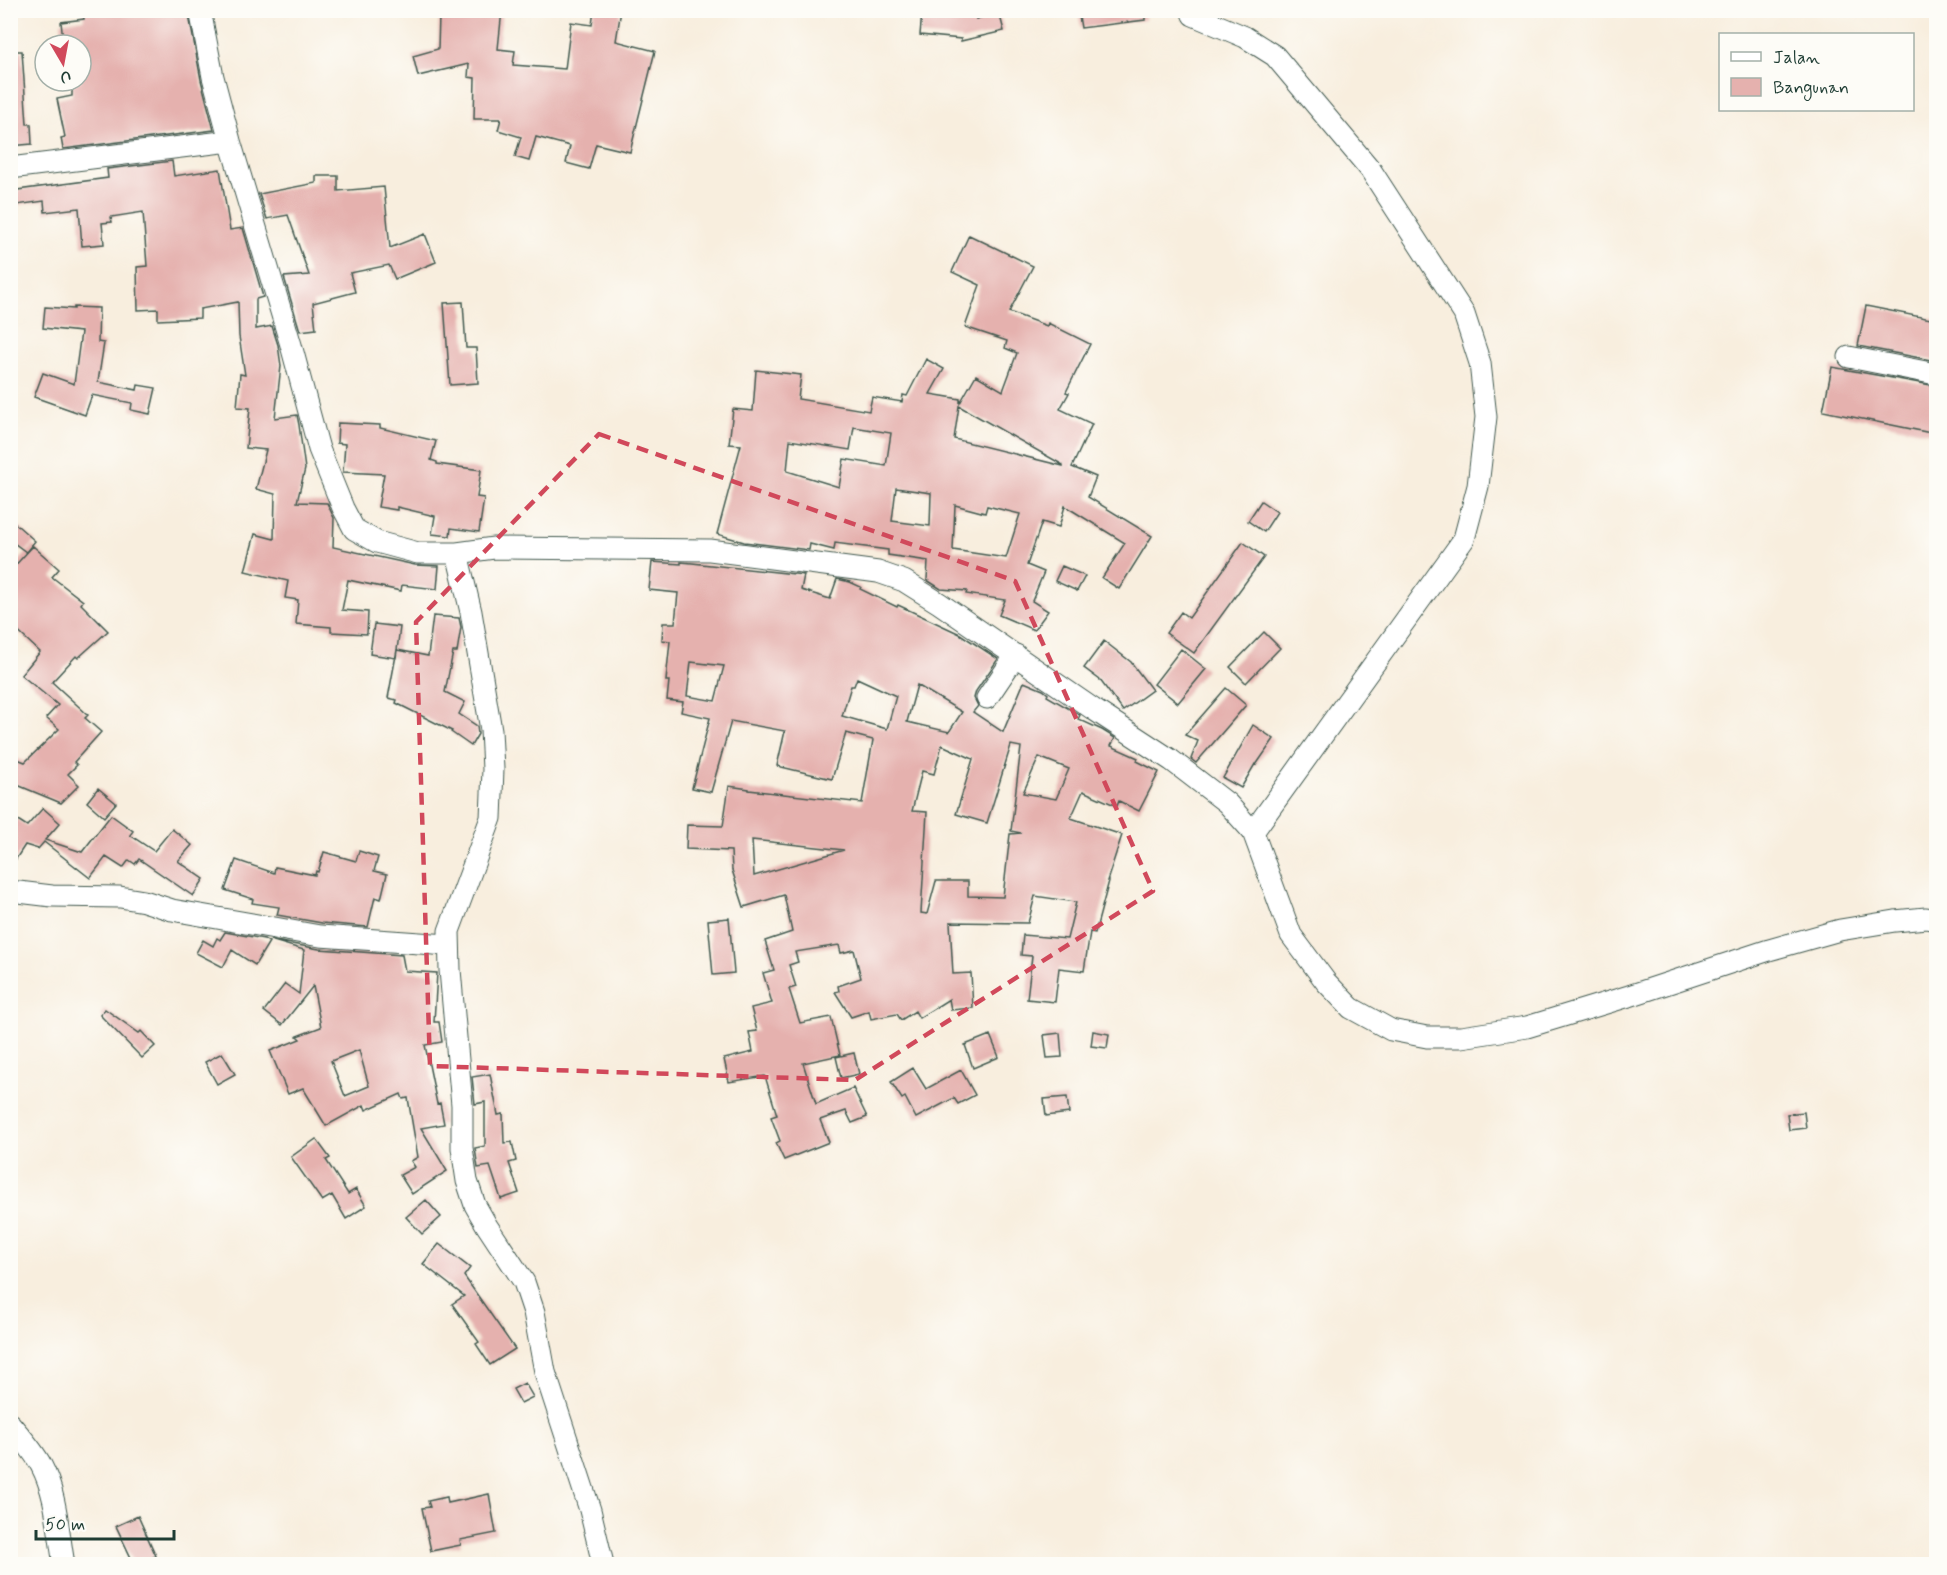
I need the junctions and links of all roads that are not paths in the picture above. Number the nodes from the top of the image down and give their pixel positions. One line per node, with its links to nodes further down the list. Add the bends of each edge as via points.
1 (200, 10): 3 (street)
2 (1191, 10): 10 (street, via 1193,15 1245,37 1275,56 1370,169 1464,314 1480,363 1486,417 1478,486 1464,538)
3 (230, 141): 4 (street); 7 (street, via 319,449 354,529 377,542 418,553)
4 (10, 168)
5 (1849, 357): 6 (street)
6 (1936, 374)
7 (457, 553): 8 (street, via 494,548 710,550 878,572 904,581); 13 (street, via 491,730 493,769 491,818 449,931)
8 (1016, 656): 9 (street); 10 (street, via 1171,760 1227,803)
9 (987, 698)
10 (1253, 832): 12 (street, via 1291,935 1326,982 1351,1008 1391,1030 1427,1037 1461,1038 1527,1027 1840,930 1894,921)
11 (10, 891): 13 (street, via 120,897 320,936)
12 (1936, 920)
13 (448, 945): 16 (street, via 467,1181 475,1205 524,1282 545,1372 590,1510)
14 (10, 1424): 15 (street, via 34,1454 52,1491)
15 (64, 1564)
16 (603, 1564)

